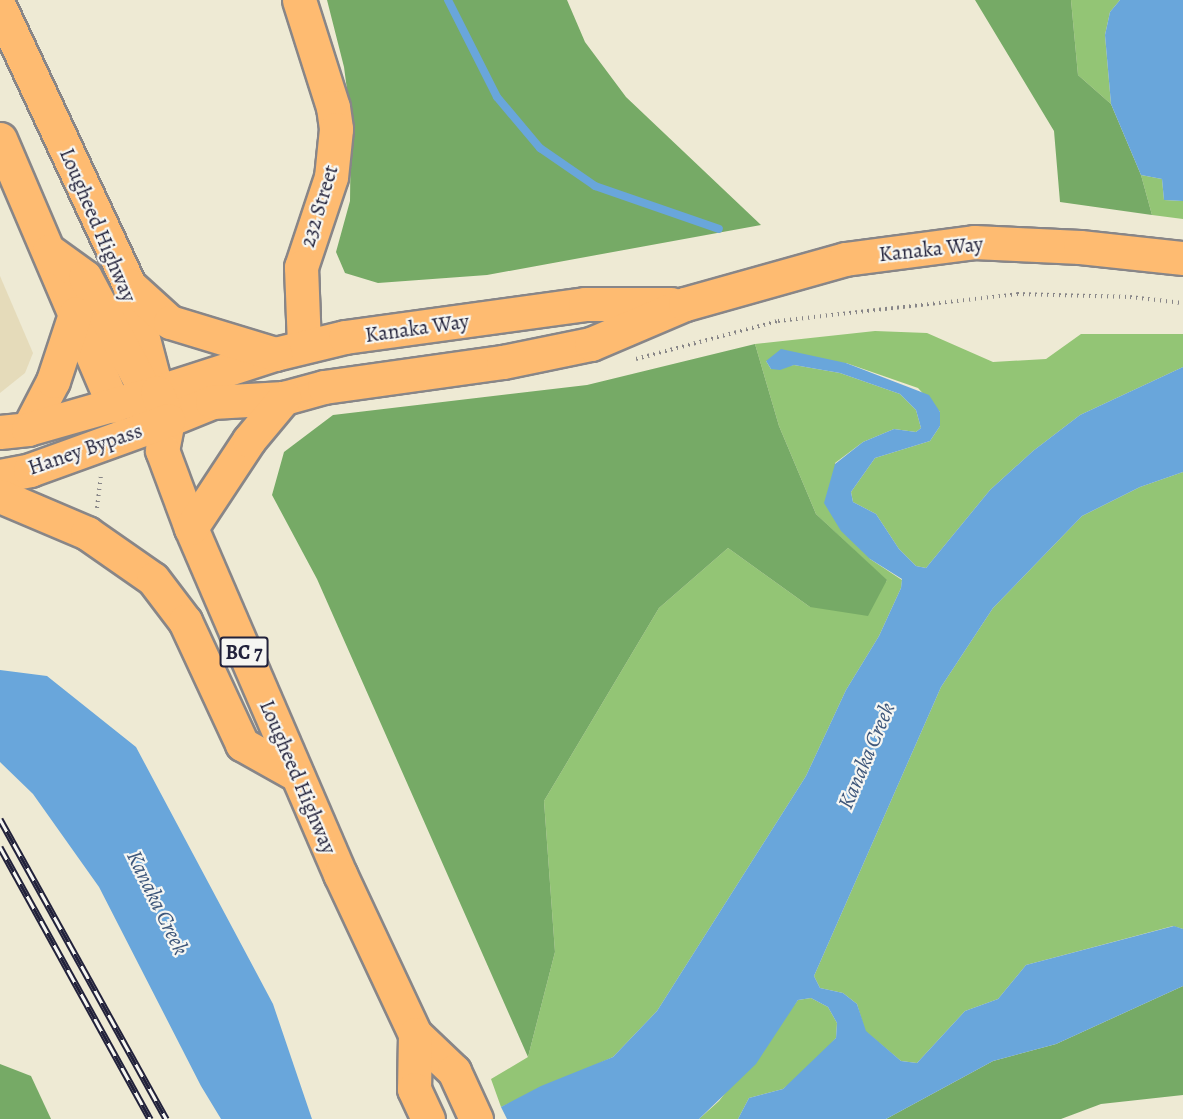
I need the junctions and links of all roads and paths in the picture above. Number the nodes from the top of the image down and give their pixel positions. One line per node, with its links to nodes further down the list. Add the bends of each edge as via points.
1 (299, 0): 10 (main road, 232 Street, via 333,107 336,129 331,177 301,267)
2 (0, 8): 6 (main road, Lougheed Highway)
3 (0, 139): 4 (main road)
4 (49, 251): 9 (main road); 14 (main road, via 85,277)
5 (1183, 258): 8 (main road, Kanaka Way, via 1080,247 975,242 845,259)
6 (129, 285): 10 (main road, via 170,322); 14 (main road, Lougheed Highway)
7 (1183, 303): 11 (path, via 1130,297 1017,294 778,321)
8 (685, 304): 10 (main road, Kanaka Way, via 585,304); 12 (main road, Kanaka Way, via 591,344 503,362 324,387)
9 (75, 314): 13 (main road); 15 (main road, via 53,381)
10 (290, 350): 14 (main road, Kanaka Way)
11 (626, 361)
12 (284, 398): 14 (main road, Kanaka Way, via 212,402); 21 (main road, via 249,440)
13 (114, 406): 14 (main road, Haney Bypass); 15 (main road, Haney Bypass); 16 (main road)
14 (160, 416): 16 (main road, Haney Bypass); 21 (main road, Lougheed Highway / BC 7)
15 (14, 430)
16 (128, 435): 18 (main road, Haney Bypass, via 30,470)
17 (102, 464): 20 (path)
18 (0, 476)
19 (0, 496): 22 (main road, BC 7, via 87,533 153,579 185,621 242,744)
20 (95, 518)
21 (191, 528): 22 (main road, Lougheed Highway / BC 7)
22 (297, 776): 23 (main road, Lougheed Highway / BC 7)
23 (416, 1034): 24 (main road, Lougheed Highway / BC 7, via 414,1089); 25 (main road, Lougheed Highway / BC 7, via 454,1071)
24 (428, 1119)
25 (476, 1119)

